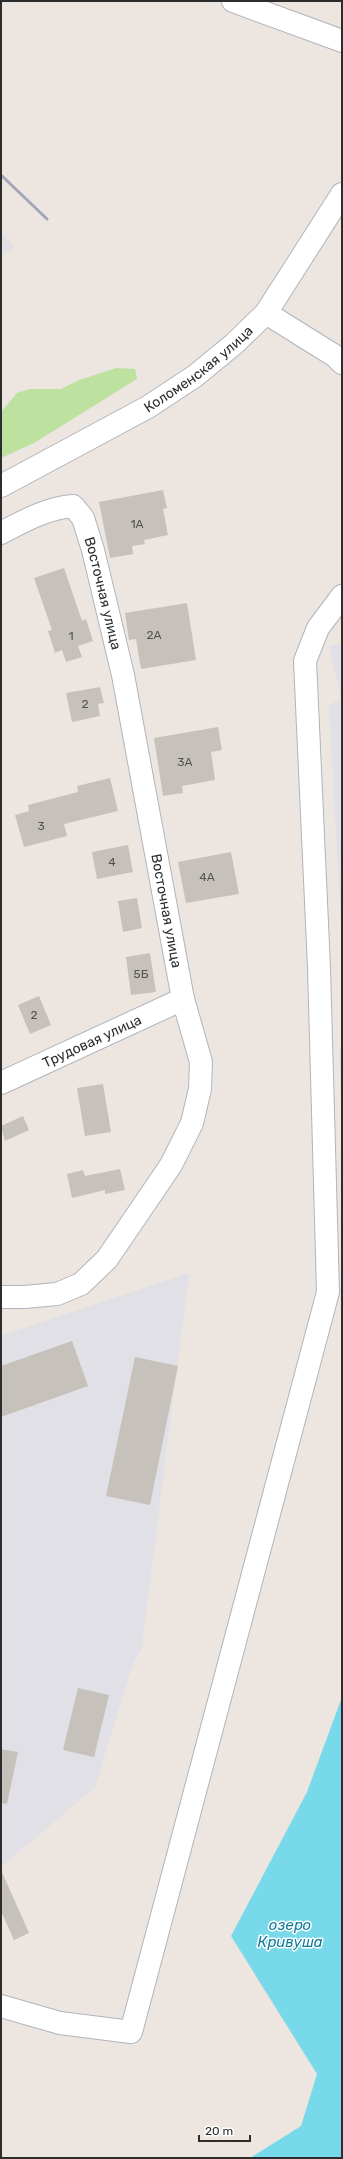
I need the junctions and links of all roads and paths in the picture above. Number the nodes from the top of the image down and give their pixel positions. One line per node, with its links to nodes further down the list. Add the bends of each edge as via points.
1 (233, 1): 2 (street)
2 (342, 41)
3 (342, 196): 4 (street, Коломенская улица)
4 (266, 313): 5 (street, via 335,356); 6 (street, Коломенская улица, via 234,344 148,407)
5 (342, 363)
6 (1, 486)
7 (1, 533): 9 (street, Восточная улица, via 39,514 62,507 73,506 83,518 122,675)
8 (342, 596): 12 (street, via 318,628 305,661 320,967 328,1292 131,2032 60,2023)
9 (183, 999): 10 (street, Трудовая улица); 11 (street, Восточная улица, via 201,1062 200,1089 192,1123 171,1165 108,1259 80,1284 57,1294)
10 (1, 1083)
11 (1, 1297)
12 (1, 2006)

